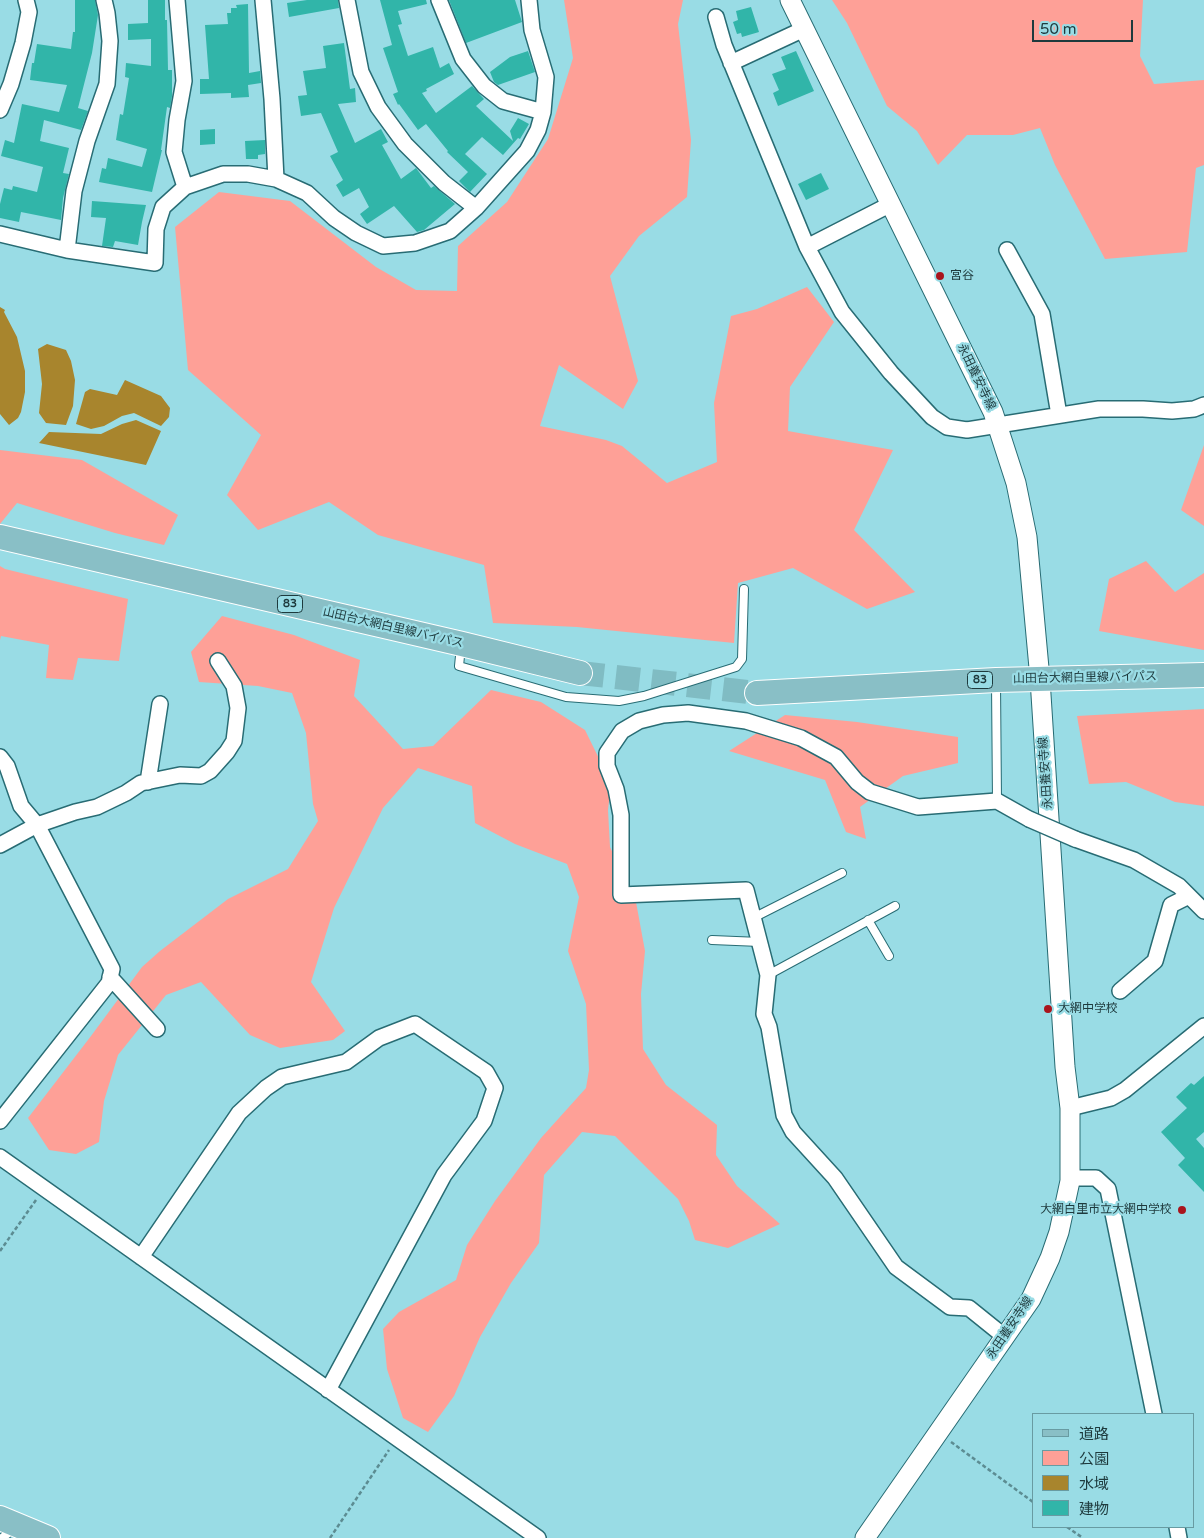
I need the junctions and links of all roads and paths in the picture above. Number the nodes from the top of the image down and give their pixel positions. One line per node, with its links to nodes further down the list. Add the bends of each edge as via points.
1 (26, 0): 12 (street, via 29,12 24,43)
2 (104, 0): 20 (street, via 110,41 106,84 74,192)
3 (177, 0): 15 (street, via 184,82 174,152)
4 (263, 0): 14 (street)
5 (347, 0): 17 (street, via 361,72 378,107 405,144)
6 (439, 0): 13 (street, via 463,59 484,86 503,101)
7 (529, 0): 13 (street, via 532,30 546,77)
8 (790, 0): 10 (street, 永田養安寺線)
9 (716, 17): 11 (street)
10 (804, 29): 11 (street); 16 (street, 永田養安寺線)
11 (732, 63): 19 (street)
12 (0, 110)
13 (543, 112): 17 (street, via 527,151)
14 (276, 179): 15 (street, via 223,174); 17 (street, via 307,193 356,234 382,246 415,243 450,231)
15 (185, 187): 20 (street, via 163,208 156,229 155,264)
16 (891, 204): 19 (street); 24 (street, 永田養安寺線)
17 (476, 208)
18 (0, 234): 20 (street)
19 (807, 247): 24 (street, via 842,312 932,417 947,427 967,430)
20 (67, 250)
21 (1007, 250): 23 (street, via 1042,314)
22 (1204, 405): 23 (street, via 1172,411 1099,409)
23 (1060, 414): 24 (street)
24 (998, 424): 31 (street, 永田養安寺線, via 1028,537)
25 (0, 537): 27 (main road, 山田台大網白里線バイパス / 83)
26 (744, 589): 27 (lane, via 742,659 736,667 619,701 566,697 459,666)
27 (462, 644): 29 (main road, 山田台大網白里線バイパス / 83)
28 (218, 661): 36 (street, via 237,696 234,741 210,771 201,776 180,775)
29 (580, 673)
30 (1204, 675): 31 (main road, 山田台大網白里線バイパス / 83)
31 (1040, 679): 32 (main road, 山田台大網白里線バイパス / 83); 54 (street, 永田養安寺線)
32 (996, 680): 33 (main road, 山田台大網白里線バイパス / 83); 37 (lane)
33 (757, 693)
34 (160, 704): 36 (street)
35 (0, 757): 38 (street, via 7,766 21,806)
36 (148, 782): 38 (street, via 97,807)
37 (997, 801): 41 (street, bridge, via 1075,839 1134,860 1180,886); 44 (street, via 918,807 870,792 836,758 801,738 746,721 688,714 663,715 639,721 622,731 607,753 607,766 621,815 621,895 746,890)
38 (37, 825): 39 (street); 50 (street, via 112,969)
39 (0, 845)
40 (842, 873): 44 (lane)
41 (1189, 896): 43 (street); 51 (street, via 1171,905 1155,961)
42 (895, 906): 45 (lane)
43 (1204, 911)
44 (754, 918): 47 (street)
45 (868, 920): 48 (lane); 49 (lane)
46 (712, 940): 47 (lane)
47 (760, 942): 49 (street)
48 (889, 956)
49 (768, 975): 61 (street, via 764,1014 784,1114 794,1132 835,1178 896,1267 950,1307 969,1308)
50 (110, 976): 53 (street); 55 (street, via 109,983)
51 (1120, 991)
52 (1204, 1026): 54 (street, via 1126,1090 1111,1098)
53 (157, 1029)
54 (1070, 1108): 57 (street, 永田養安寺線)
55 (0, 1121)
56 (0, 1157): 58 (street)
57 (1070, 1178): 61 (street, 永田養安寺線, via 1050,1258 1030,1300); 63 (street, via 1096,1178 1108,1189)
58 (44, 1188): 59 (path); 60 (street)
59 (0, 1251)
60 (141, 1257): 62 (street); 62 (street, via 239,1113 282,1077 346,1062 379,1038 415,1024 486,1072 494,1088 484,1121 444,1175)
61 (1005, 1337): 64 (street, 永田養安寺線)
62 (328, 1390): 65 (street)
63 (1154, 1413)
64 (937, 1432): 66 (path); 72 (street, 永田養安寺線)
65 (396, 1438): 70 (path); 71 (street)
66 (1032, 1501)
67 (7, 1527): 69 (main road)
68 (1069, 1528): 73 (path)
69 (48, 1538)
70 (330, 1538)
71 (538, 1538)
72 (865, 1538)
73 (1083, 1538)

